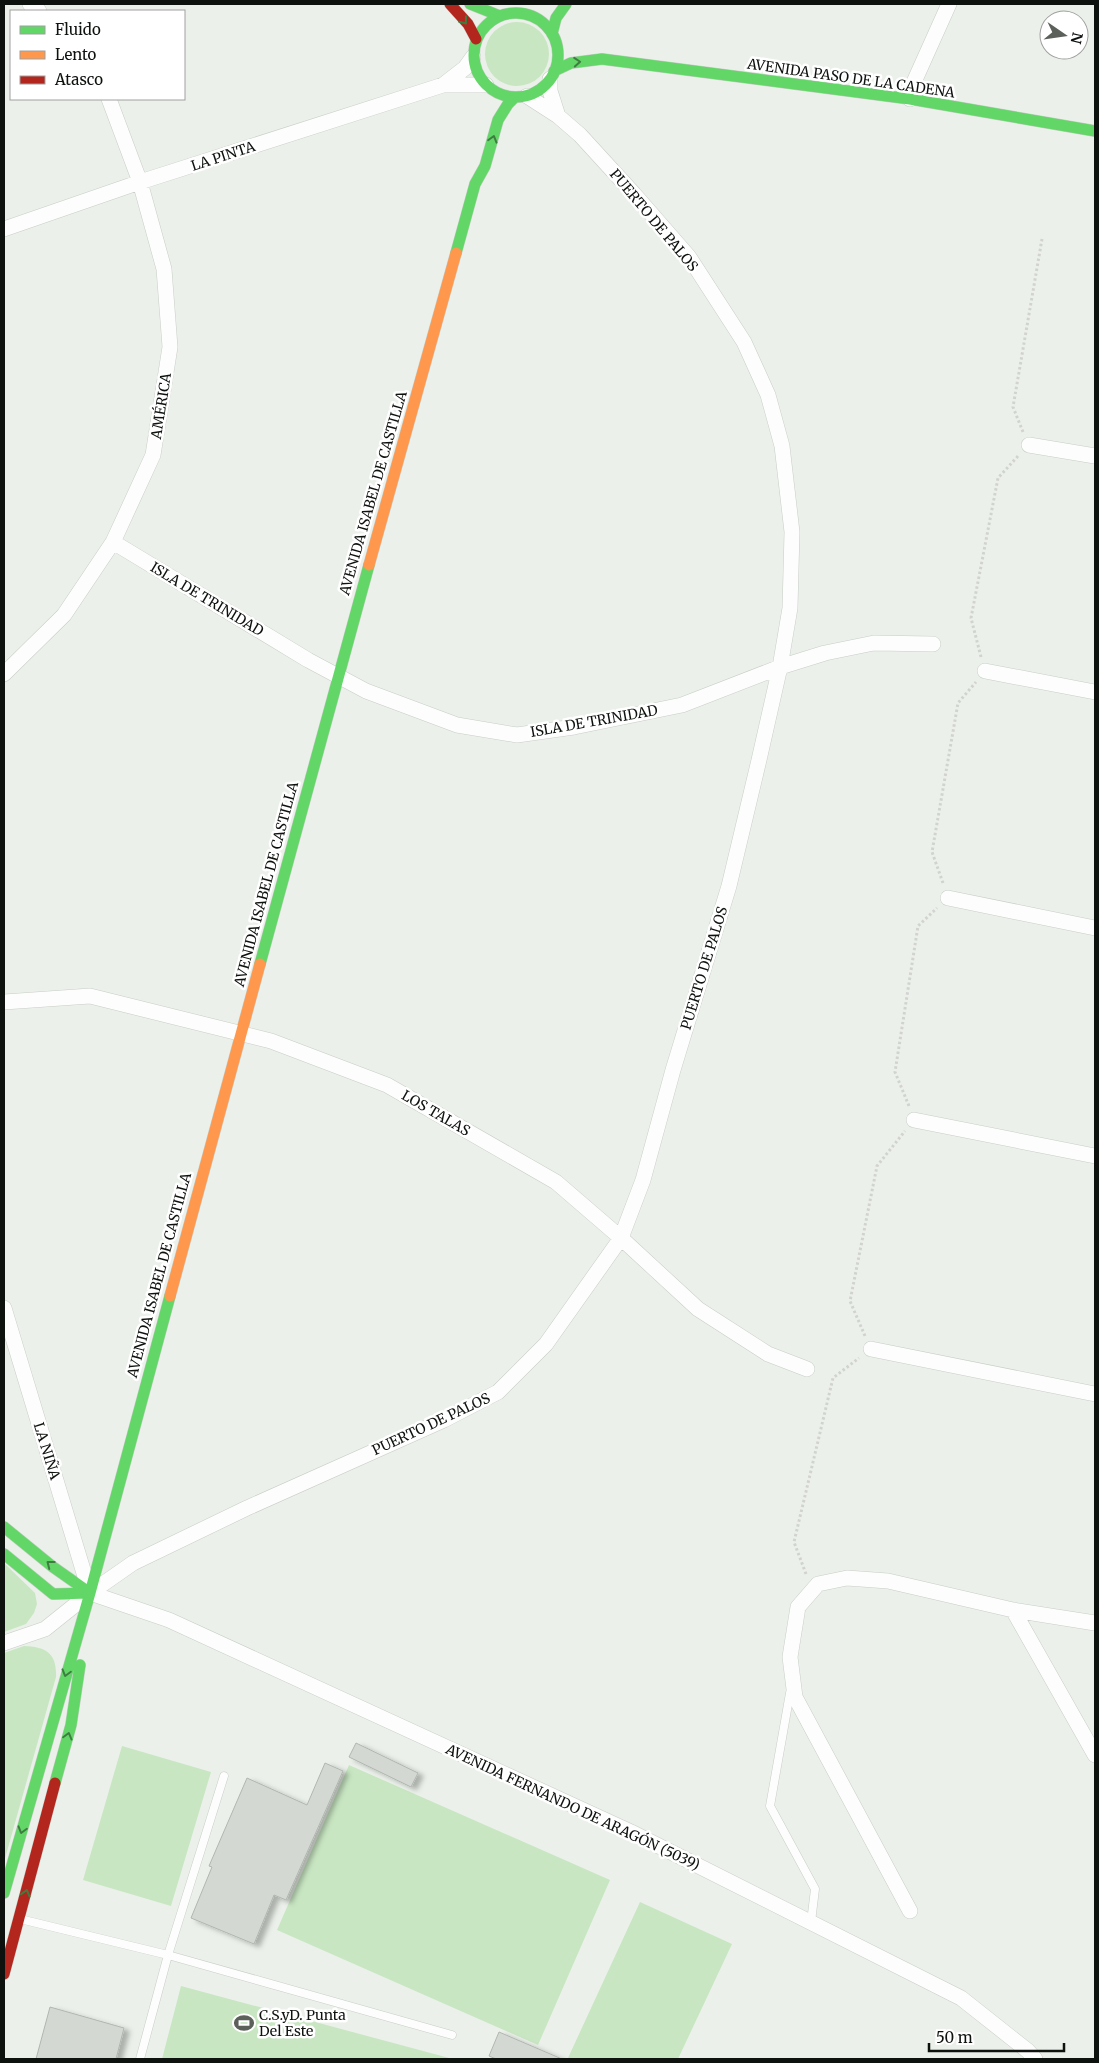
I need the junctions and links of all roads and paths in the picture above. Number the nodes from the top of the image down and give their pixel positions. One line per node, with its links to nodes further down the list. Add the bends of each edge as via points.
1 (450, 4): 8 (street, one-way to 8, via 468,24)
2 (470, 4): 6 (street)
3 (508, 4): 6 (street)
4 (566, 4): 7 (street, via 556,18)
5 (949, 4): 17 (street, via 914,82)
6 (500, 15): 7 (street, via 514,12 538,18); 8 (street, via 486,25)
7 (553, 35): 9 (street); 13 (street, via 557,60)
8 (476, 39): 11 (street)
9 (568, 44)
10 (584, 50): 12 (street, AVENIDA PASO DE LA CADENA)
11 (473, 57): 14 (street, LA PINTA); 15 (street)
12 (602, 59): 13 (street, AVENIDA PASO DE LA CADENA, one-way to 12, via 561,65 570,62); 17 (street, AVENIDA PASO DE LA CADENA)
13 (552, 75): 16 (street, via 536,92); 19 (street, via 550,91)
14 (443, 85): 15 (street, LA PINTA); 22 (street, LA PINTA)
15 (487, 91): 16 (street)
16 (521, 97): 19 (street, PUERTO DE PALOS); 23 (street, one-way to 16, via 485,167 500,115 506,105)
17 (910, 99): 21 (street, AVENIDA PASO DE LA CADENA)
18 (110, 100): 22 (street, AMÉRICA)
19 (558, 116): 30 (street, PUERTO DE PALOS, via 580,135 689,257 744,342 768,395 782,446 792,532 790,608)
20 (486, 122): 23 (street, via 475,166)
21 (1095, 131)
22 (140, 182): 24 (street, LA PINTA); 28 (street, AMÉRICA, via 164,269 170,347 153,455)
23 (475, 184): 33 (street, AVENIDA ISABEL DE CASTILLA)
24 (4, 229)
25 (1042, 239): 26 (path, via 1013,407)
26 (1029, 445): 27 (street); 31 (path, via 998,478 989,524 971,618)
27 (1095, 456)
28 (113, 542): 32 (street, AMÉRICA, via 64,615); 33 (street, ISLA DE TRINIDAD)
29 (933, 644): 30 (street, ISLA DE TRINIDAD, via 874,643)
30 (780, 667): 33 (street, ISLA DE TRINIDAD, via 682,705 517,735 457,725 366,691); 41 (street, PUERTO DE PALOS, via 729,886 643,1180)
31 (985, 671): 34 (street); 35 (path, via 958,703 932,852)
32 (4, 674)
33 (338, 676): 38 (street, AVENIDA ISABEL DE CASTILLA)
34 (1095, 692)
35 (948, 898): 36 (street); 39 (path, via 918,926 895,1072)
36 (1095, 928)
37 (4, 1002): 38 (street, LOS TALAS, via 90,996)
38 (241, 1033): 41 (street, LOS TALAS, via 271,1041 387,1085 556,1182); 49 (street, AVENIDA ISABEL DE CASTILLA)
39 (914, 1120): 40 (street); 43 (path, via 877,1166 850,1301)
40 (1095, 1156)
41 (621, 1238): 44 (street, LOS TALAS, via 698,1309 768,1354); 49 (street, PUERTO DE PALOS, via 546,1344 498,1392 133,1563)
42 (4, 1308): 49 (street, LA NIÑA)
43 (871, 1349): 45 (street); 48 (path, via 833,1378 794,1542)
44 (807, 1369)
45 (1095, 1394)
46 (4, 1527): 49 (street, one-way to 46)
47 (4, 1554): 49 (street, via 52,1594)
48 (812, 1590): 50 (street, via 818,1584 847,1578 888,1581); 53 (street, via 798,1608 790,1657)
49 (90, 1593): 52 (street, PUERTO DE PALOS, via 44,1628); 56 (street, AVENIDA ISABEL DE CASTILLA, one-way to 56); 58 (street, AVENIDA ISABEL DE CASTILLA, one-way to 49, via 71,1725); 59 (street, AVENIDA FERNANDO DE ARAGÓN (5039), via 178,1624 631,1832)
50 (1013, 1610): 51 (street); 54 (street)
51 (1095, 1623)
52 (4, 1643)
53 (793, 1678): 57 (street, via 795,1697); 59 (lane, via 770,1806 815,1889)
54 (1095, 1755)
55 (224, 1776): 60 (lane)
56 (4, 1893)
57 (910, 1911)
58 (20, 1919): 60 (lane); 61 (street, AVENIDA ISABEL DE CASTILLA)
59 (811, 1922): 64 (street, AVENIDA FERNANDO DE ARAGÓN (5039), via 961,1998)
60 (168, 1955): 62 (lane); 63 (lane)
61 (4, 1974)
62 (452, 2035)
63 (140, 2059)
64 (1035, 2059)

